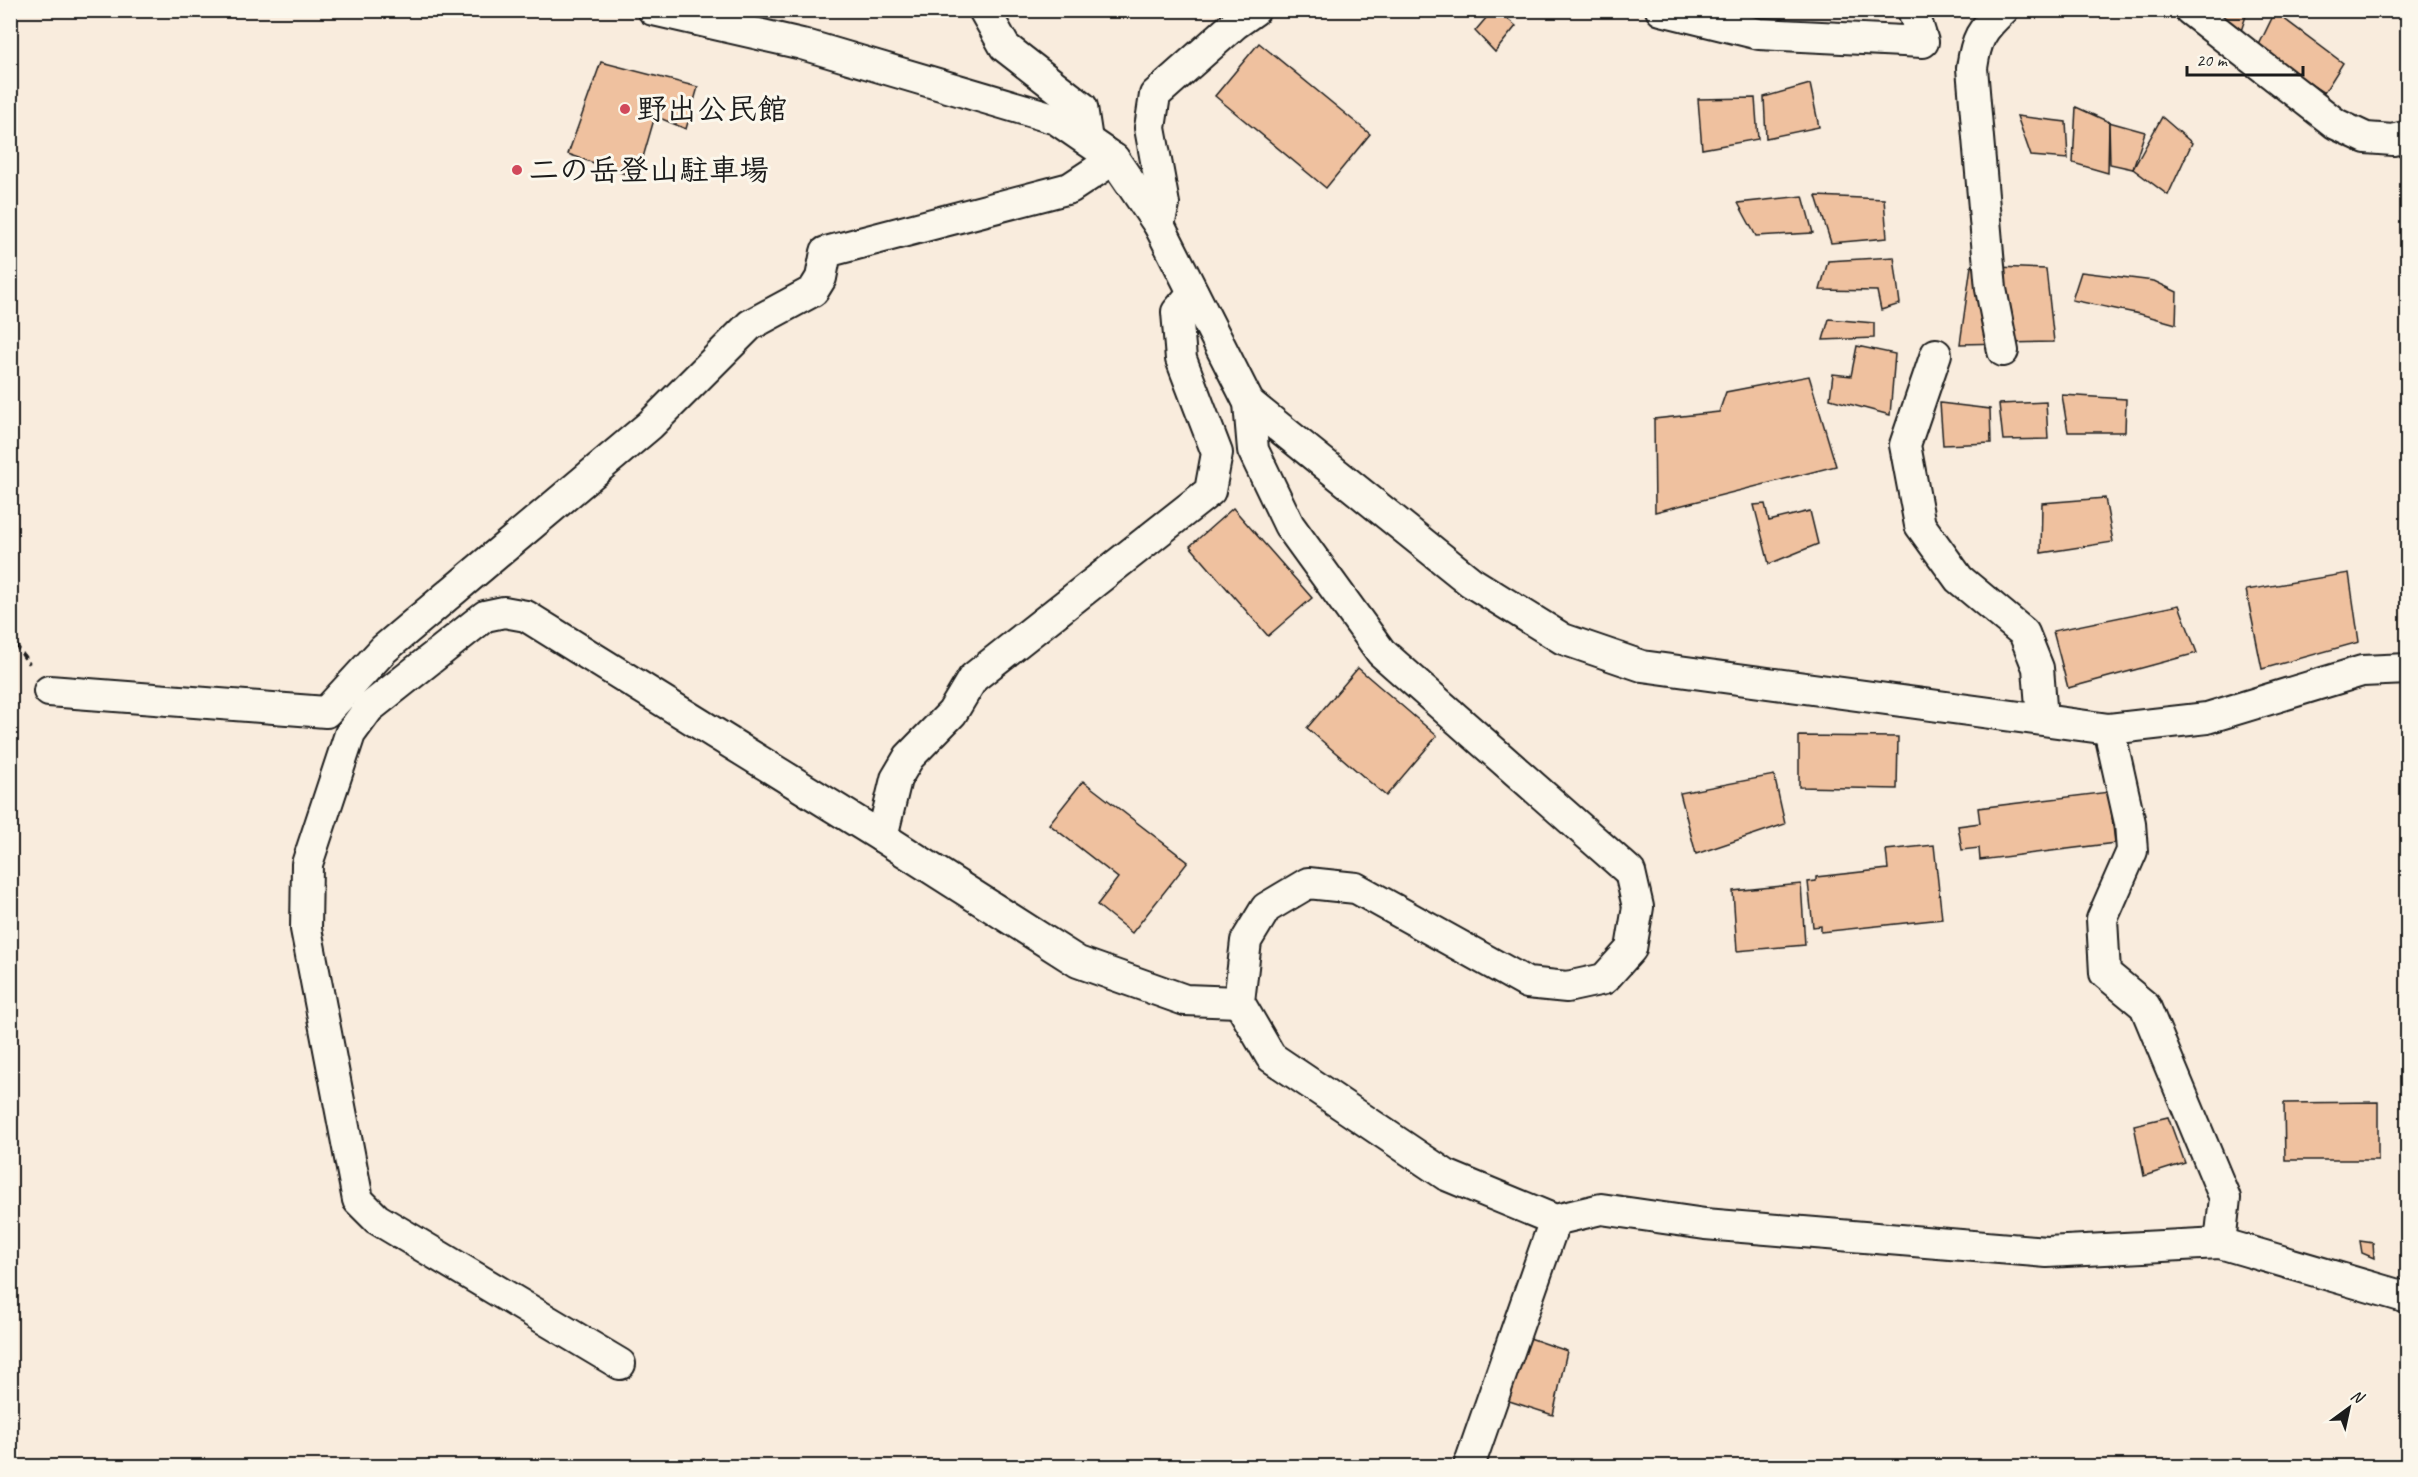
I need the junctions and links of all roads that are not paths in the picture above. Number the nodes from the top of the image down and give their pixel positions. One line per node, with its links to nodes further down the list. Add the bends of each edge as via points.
1 (652, 10): 9 (street, via 802,44 1056,119)
2 (984, 10): 9 (street, via 1005,47 1082,107)
3 (1255, 10): 11 (street, via 1155,95 1150,128 1164,204)
4 (1660, 10): 5 (street, via 1759,34 1923,42)
5 (1913, 10)
6 (2003, 10): 13 (street, via 1984,27 1975,45 1972,68 1991,289)
7 (2190, 10): 8 (street, via 2336,124 2366,138 2393,140)
8 (2408, 136)
9 (1087, 140): 10 (street)
10 (1114, 159): 11 (street); 17 (street, via 1070,188 826,252 813,291 750,325 650,425 384,649 326,712)
11 (1159, 225): 12 (street)
12 (1193, 293): 15 (street); 20 (street, via 1177,312 1181,359 1217,453 1210,491 973,678 952,713 909,757 896,779)
13 (2003, 351)
14 (1935, 354): 18 (street, via 1905,445 1920,525 1959,579 2024,633 2038,668)
15 (1249, 403): 18 (street, via 1470,582 1563,639 1642,666); 21 (street, via 1253,450 1289,525 1381,652 1630,872 1638,907 1630,949 1604,979 1567,987 1527,983 1356,888 1308,883 1266,908 1246,941)
16 (2408, 669): 19 (street, via 2362,671 2207,718)
17 (50, 691)
18 (2042, 718): 19 (street)
19 (2109, 729): 23 (street, via 2130,823 2132,851 2102,919 2105,973 2145,1005 2225,1198)
20 (882, 837): 21 (street, via 1078,962 1185,1000); 25 (street, via 526,616 504,612 484,616 369,708 350,734 307,864 306,929 358,1200 377,1220)
21 (1239, 1002): 22 (street, via 1271,1057 1446,1175)
22 (1555, 1220): 23 (street, via 1601,1209 1705,1224 2047,1252); 26 (street)
23 (2220, 1242): 24 (street)
24 (2408, 1298)
25 (620, 1364)
26 (1469, 1467)

